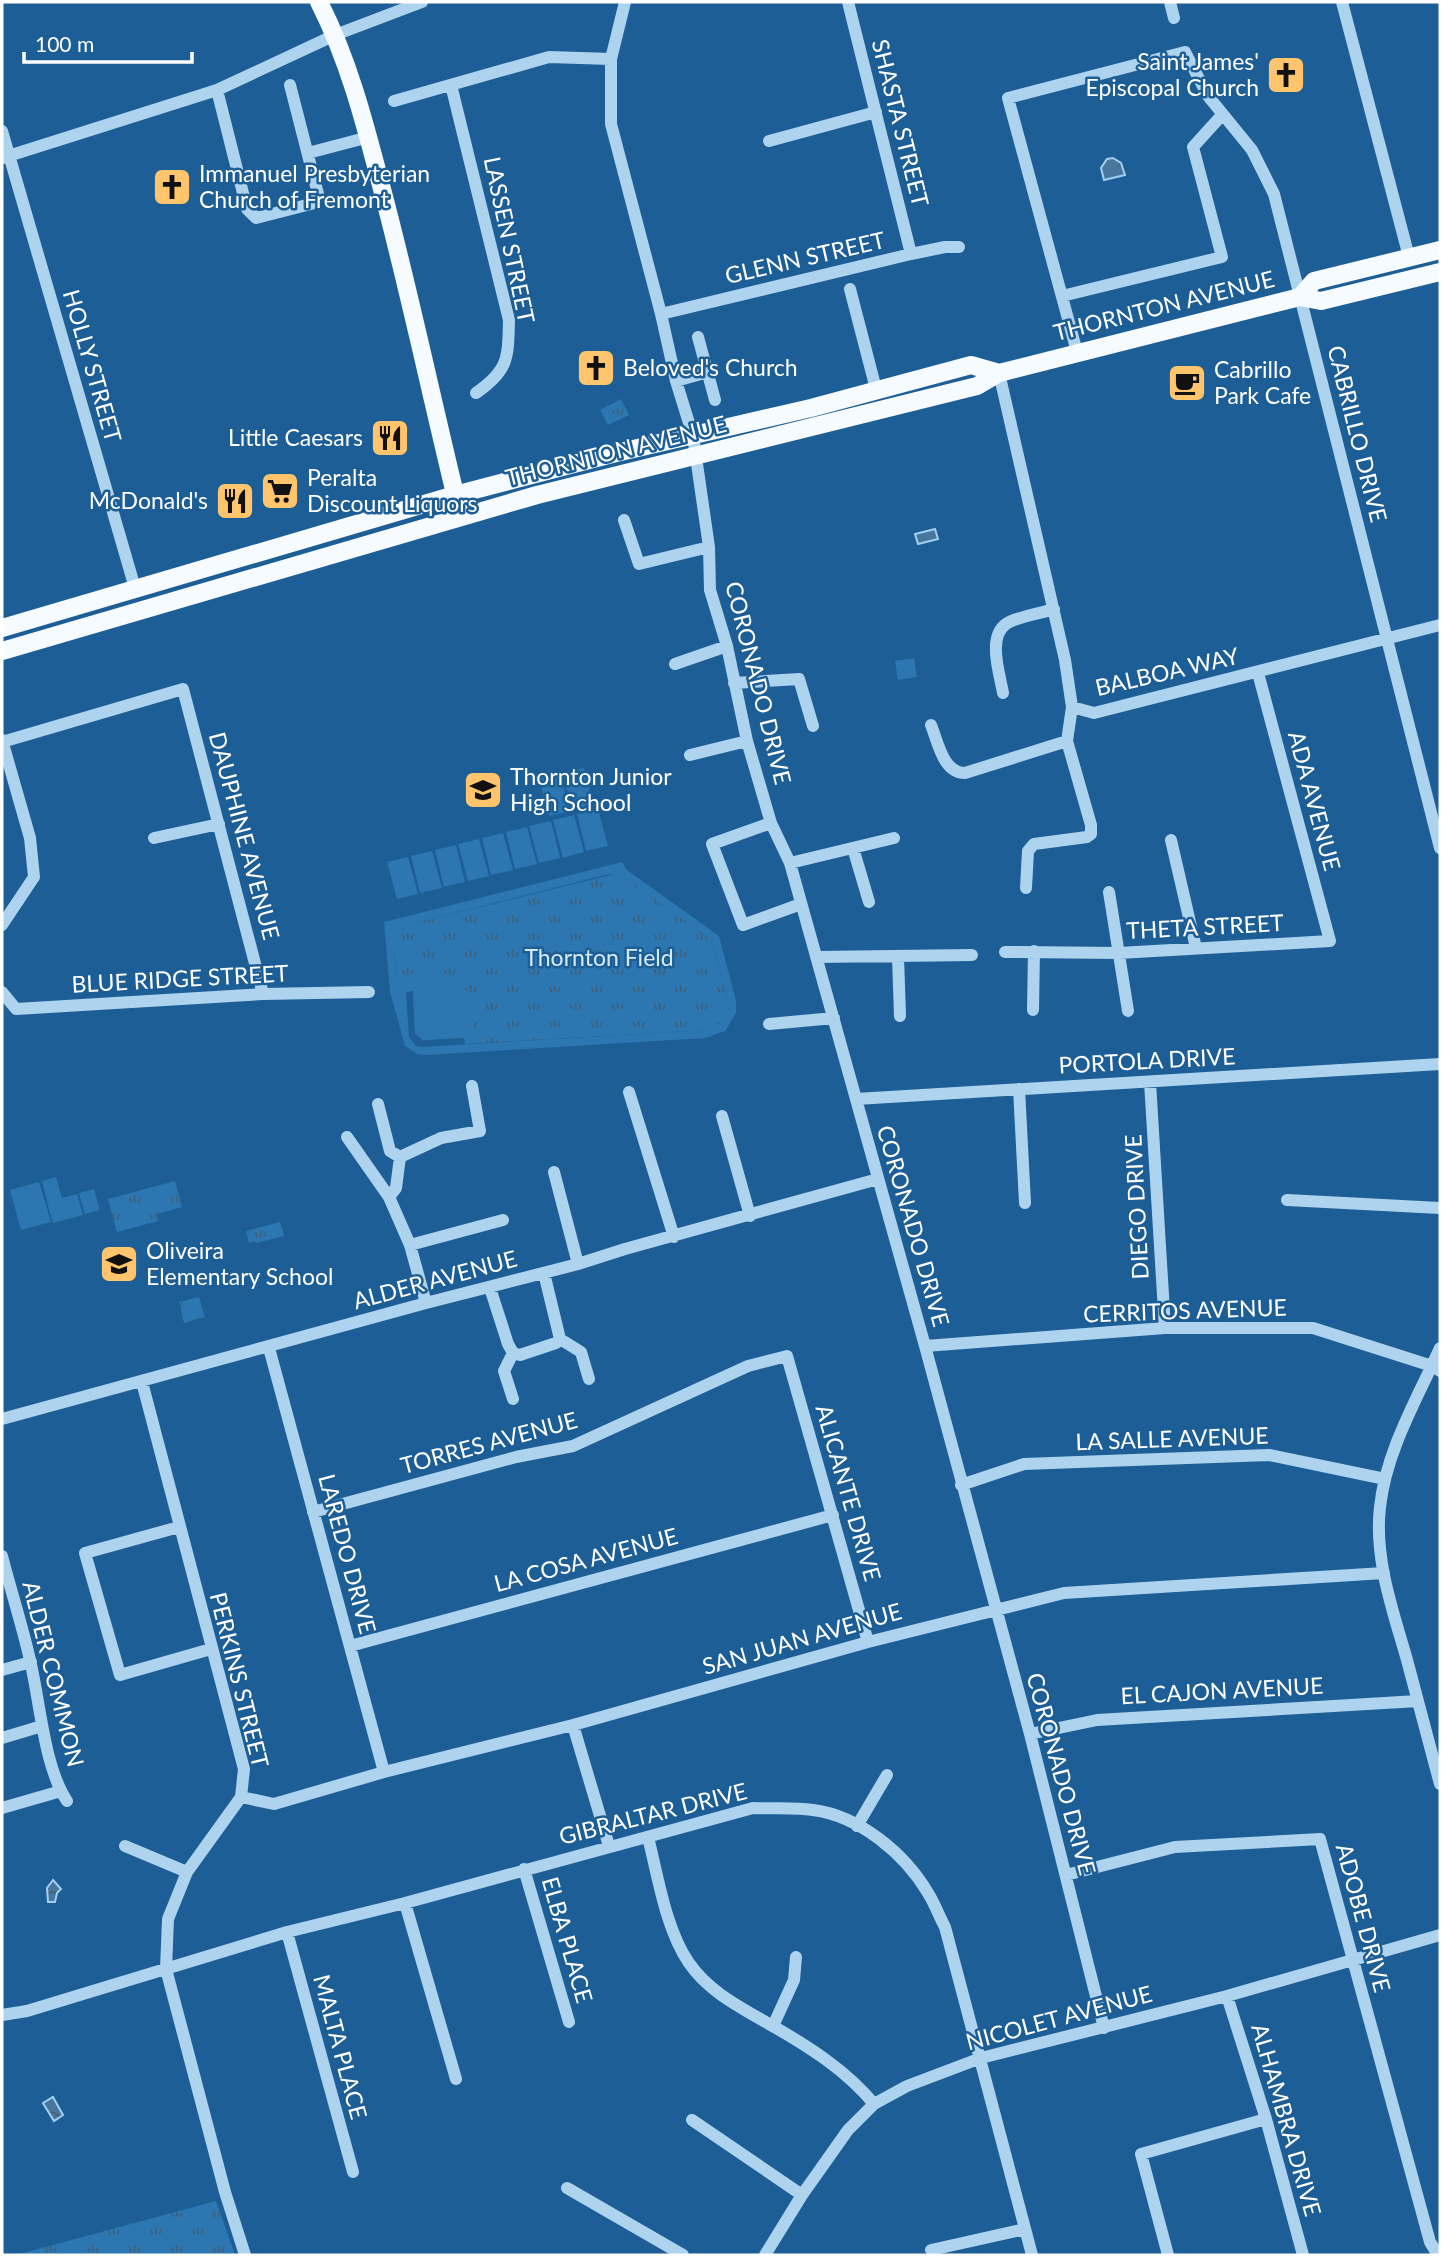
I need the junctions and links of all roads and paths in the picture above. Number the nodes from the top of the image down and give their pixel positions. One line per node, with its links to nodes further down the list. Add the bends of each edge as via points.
1 (319, 2): 8 (main road)
2 (422, 2): 8 (street)
3 (625, 2): 9 (street, CORONADO DRIVE)
4 (848, 2): 14 (street, SHASTA STREET)
5 (1170, 2): 7 (street)
6 (1342, 2): 24 (street)
7 (1174, 18)
8 (335, 34): 12 (street); 17 (main road)
9 (611, 59): 11 (street, via 549,57); 29 (street, CORONADO DRIVE, via 611,124)
10 (290, 85): 19 (street)
11 (451, 85): 13 (street); 36 (street, LASSEN STREET, via 509,320 508,356 493,381)
12 (217, 90): 19 (street, via 252,216 311,205 316,200); 20 (street)
13 (394, 101)
14 (876, 112): 18 (street); 23 (street, SHASTA STREET)
15 (1222, 115): 27 (street, via 1193,147 1222,257); 27 (street, CABRILLO DRIVE, via 1185,52 1009,98); 28 (street, CABRILLO DRIVE, via 1252,150 1274,194)
16 (2, 131): 20 (street, HOLLY STREET)
17 (369, 137): 19 (street); 40 (main road)
18 (769, 141)
19 (308, 153)
20 (5, 157): 44 (street, HOLLY STREET)
21 (959, 247): 23 (street, GLENN STREET)
22 (1440, 250): 24 (main road, THORNTON AVENUE)
23 (911, 254): 29 (street, GLENN STREET)
24 (1409, 257): 28 (main road, THORNTON AVENUE, via 1314,281)
25 (1440, 272): 28 (main road, THORNTON AVENUE, via 1321,302)
26 (850, 289): 35 (street)
27 (1062, 296): 31 (street)
28 (1300, 297): 31 (main road, THORNTON AVENUE); 48 (street, CABRILLO DRIVE)
29 (661, 314): 34 (street, CORONADO DRIVE)
30 (698, 337): 32 (street)
31 (1077, 352): 33 (main road, THORNTON AVENUE)
32 (708, 372): 34 (street); 37 (street)
33 (999, 373): 35 (main road, THORNTON AVENUE, via 971,365); 39 (main road, THORNTON AVENUE, via 977,386); 45 (street, BALBOA WAY)
34 (676, 381): 38 (street, CORONADO DRIVE)
35 (876, 389): 38 (main road, THORNTON AVENUE)
36 (475, 393)
37 (715, 400)
38 (692, 436): 39 (street, CORONADO DRIVE); 40 (main road, THORNTON AVENUE)
39 (696, 457): 41 (main road, THORNTON AVENUE); 43 (street, CORONADO DRIVE)
40 (455, 495): 41 (main road); 44 (main road, THORNTON AVENUE)
41 (460, 516): 50 (main road, THORNTON AVENUE)
42 (624, 520): 43 (street, via 639,564)
43 (709, 547): 49 (street, CORONADO DRIVE, via 710,590)
44 (135, 588): 47 (main road, THORNTON AVENUE)
45 (1054, 610): 54 (street, via 1006,623 999,631 996,643); 55 (street, BALBOA WAY)
46 (1440, 625): 48 (street, BALBOA WAY)
47 (2, 628)
48 (1387, 638): 52 (street, BALBOA WAY); 68 (street, CABRILLO DRIVE)
49 (727, 646): 51 (street); 53 (street, CORONADO DRIVE)
50 (2, 651)
51 (675, 664)
52 (1258, 673): 55 (street, BALBOA WAY, via 1094,713); 75 (street, ADA AVENUE)
53 (734, 683): 57 (street, via 799,678); 59 (street, CORONADO DRIVE)
54 (1003, 694)
55 (1072, 707): 60 (street)
56 (931, 725): 60 (street, via 949,768 956,773)
57 (813, 726)
58 (2, 741): 63 (street, DAUPHINE AVENUE, via 183,689); 74 (street, via 30,838 34,877)
59 (747, 741): 61 (street); 62 (street, CORONADO DRIVE)
60 (1067, 741): 70 (street, via 1091,834 1034,844 1028,851)
61 (690, 755)
62 (771, 823): 69 (street, CORONADO DRIVE); 73 (street, via 712,844 743,925)
63 (219, 824): 64 (street); 85 (street, DAUPHINE AVENUE)
64 (154, 838)
65 (894, 838): 67 (street)
66 (1171, 841): 76 (street)
67 (853, 848): 69 (street); 72 (street)
68 (1440, 848)
69 (790, 863): 73 (street, CORONADO DRIVE)
70 (1026, 888)
71 (1109, 892): 79 (street)
72 (869, 902)
73 (801, 904): 81 (street, CORONADO DRIVE)
74 (2, 925)
75 (1330, 941): 76 (street, THETA STREET)
76 (1196, 948): 79 (street, THETA STREET)
77 (1034, 951): 78 (street, THETA STREET); 79 (street, THETA STREET); 86 (street)
78 (1005, 952)
79 (1119, 953): 87 (street)
80 (972, 955): 82 (street)
81 (816, 957): 82 (street); 89 (street, CORONADO DRIVE)
82 (898, 957): 88 (street)
83 (2, 992): 85 (street, BLUE RIDGE STREET, via 16,1009)
84 (369, 992): 85 (street, BLUE RIDGE STREET)
85 (264, 993)
86 (1033, 1010)
87 (1128, 1011)
88 (900, 1016)
89 (834, 1018): 90 (street); 96 (street, CORONADO DRIVE)
90 (769, 1024)
91 (1440, 1064): 92 (street, PORTOLA DRIVE)
92 (1150, 1082): 94 (street, PORTOLA DRIVE); 115 (street, DIEGO DRIVE)
93 (472, 1086): 100 (street, via 480,1131 441,1138)
94 (1019, 1089): 96 (street, PORTOLA DRIVE); 105 (street)
95 (629, 1093): 109 (street)
96 (856, 1099): 102 (street, CORONADO DRIVE)
97 (378, 1104): 100 (street, via 390,1151)
98 (722, 1116): 107 (street)
99 (347, 1137): 103 (street)
100 (400, 1157): 103 (street, via 396,1188)
101 (554, 1172): 111 (street)
102 (878, 1179): 107 (street, ALDER AVENUE); 117 (street, CORONADO DRIVE)
103 (389, 1197): 110 (street)
104 (1287, 1200): 106 (street)
105 (1025, 1203)
106 (1440, 1209)
107 (750, 1216): 109 (street, ALDER AVENUE)
108 (503, 1220): 110 (street)
109 (674, 1237): 111 (street, ALDER AVENUE)
110 (410, 1245): 114 (street)
111 (578, 1264): 112 (street, ALDER AVENUE)
112 (544, 1273): 113 (street, ALDER AVENUE); 116 (street)
113 (490, 1288): 114 (street, ALDER AVENUE); 120 (street)
114 (426, 1303): 118 (street, ALDER AVENUE)
115 (1165, 1328): 117 (street, CERRITOS AVENUE); 122 (street, CERRITOS AVENUE, via 1313,1328)
116 (560, 1339): 120 (street, via 520,1355); 123 (street, via 581,1352)
117 (925, 1346): 128 (street, CORONADO DRIVE)
118 (269, 1348): 124 (street, ALDER AVENUE); 129 (street, LAREDO DRIVE)
119 (1440, 1348): 122 (street)
120 (513, 1353): 125 (street, via 504,1371)
121 (787, 1356): 129 (street, TORRES AVENUE, via 748,1367 573,1446); 130 (street, ALICANTE DRIVE)
122 (1436, 1368): 127 (street, via 1396,1445)
123 (589, 1379)
124 (142, 1382): 126 (street, ALDER AVENUE); 131 (street, PERKINS STREET)
125 (513, 1399)
126 (2, 1419)
127 (1385, 1479): 128 (street, LA SALLE AVENUE, via 1269,1454 1024,1464); 133 (street, via 1380,1508)
128 (961, 1485): 134 (street, CORONADO DRIVE)
129 (313, 1512): 136 (street, LAREDO DRIVE)
130 (833, 1515): 135 (street, ALICANTE DRIVE); 136 (street, LA COSA AVENUE)
131 (179, 1527): 137 (street, PERKINS STREET); 137 (street, via 85,1553 120,1675)
132 (2, 1556): 138 (street, ALDER COMMON)
133 (1384, 1573): 134 (street, SAN JUAN AVENUE, via 1064,1593); 140 (street)
134 (995, 1609): 135 (street, SAN JUAN AVENUE); 143 (street, CORONADO DRIVE)
135 (867, 1642): 142 (street, SAN JUAN AVENUE)
136 (350, 1646): 145 (street, LAREDO DRIVE)
137 (211, 1649): 148 (street, PERKINS STREET, via 244,1769)
138 (31, 1662): 139 (street); 141 (street, ALDER COMMON)
139 (2, 1670)
140 (1418, 1701): 143 (street, EL CAJON AVENUE, via 1097,1720); 147 (street)
141 (42, 1726): 144 (street); 149 (street, ALDER COMMON, via 64,1796)
142 (573, 1726): 145 (street, SAN JUAN AVENUE); 153 (street)
143 (1030, 1734): 156 (street, CORONADO DRIVE)
144 (2, 1738)
145 (384, 1772): 148 (street, SAN JUAN AVENUE, via 274,1804)
146 (887, 1775): 150 (street)
147 (1440, 1784)
148 (241, 1797): 155 (street, PERKINS STREET)
149 (2, 1808)
150 (857, 1826): 151 (street, GIBRALTAR DRIVE, via 813,1810 753,1808); 168 (street, GIBRALTAR DRIVE, via 898,1854 928,1893 945,1927)
151 (649, 1837): 153 (street, GIBRALTAR DRIVE); 166 (street, via 667,1914 688,1962 707,1984)
152 (125, 1846): 155 (street)
153 (609, 1846): 154 (street, GIBRALTAR DRIVE)
154 (524, 1869): 157 (street, GIBRALTAR DRIVE); 165 (street, ELBA PLACE)
155 (187, 1872): 162 (street, PERKINS STREET, via 168,1919)
156 (1066, 1875): 161 (street, ADOBE DRIVE, via 1175,1847 1320,1839); 167 (street, CORONADO DRIVE)
157 (405, 1903): 158 (street, GIBRALTAR DRIVE); 169 (street)
158 (287, 1932): 162 (street, GIBRALTAR DRIVE); 173 (street, MALTA PLACE)
159 (1440, 1935): 161 (street, NICOLET AVENUE)
160 (796, 1957): 166 (street, via 794,1980)
161 (1353, 1959): 163 (street, NICOLET AVENUE); 184 (street, ADOBE DRIVE, via 1430,2242)
162 (166, 1969): 164 (street, GIBRALTAR DRIVE); 178 (street, PERKINS STREET)
163 (1227, 1997): 167 (street, NICOLET AVENUE); 171 (street, ALHAMBRA DRIVE)
164 (2, 2015)
165 (569, 2022)
166 (773, 2026): 170 (street, via 841,2069)
167 (1104, 2028): 168 (street, NICOLET AVENUE)
168 (981, 2058): 170 (street, NICOLET AVENUE); 176 (street, GIBRALTAR DRIVE)
169 (456, 2079)
170 (874, 2104): 175 (street, NICOLET AVENUE, via 848,2130)
171 (1266, 2119): 182 (street, via 1141,2154); 183 (street, ALHAMBRA DRIVE)
172 (692, 2120): 175 (street)
173 (353, 2172)
174 (567, 2188): 179 (street)
175 (802, 2195): 180 (street, NICOLET AVENUE)
176 (1025, 2229): 177 (street); 181 (street, GIBRALTAR DRIVE)
177 (931, 2250)
178 (245, 2255)
179 (682, 2255)
180 (765, 2255)
181 (1032, 2255)
182 (1168, 2255)
183 (1303, 2255)
184 (1438, 2255)

